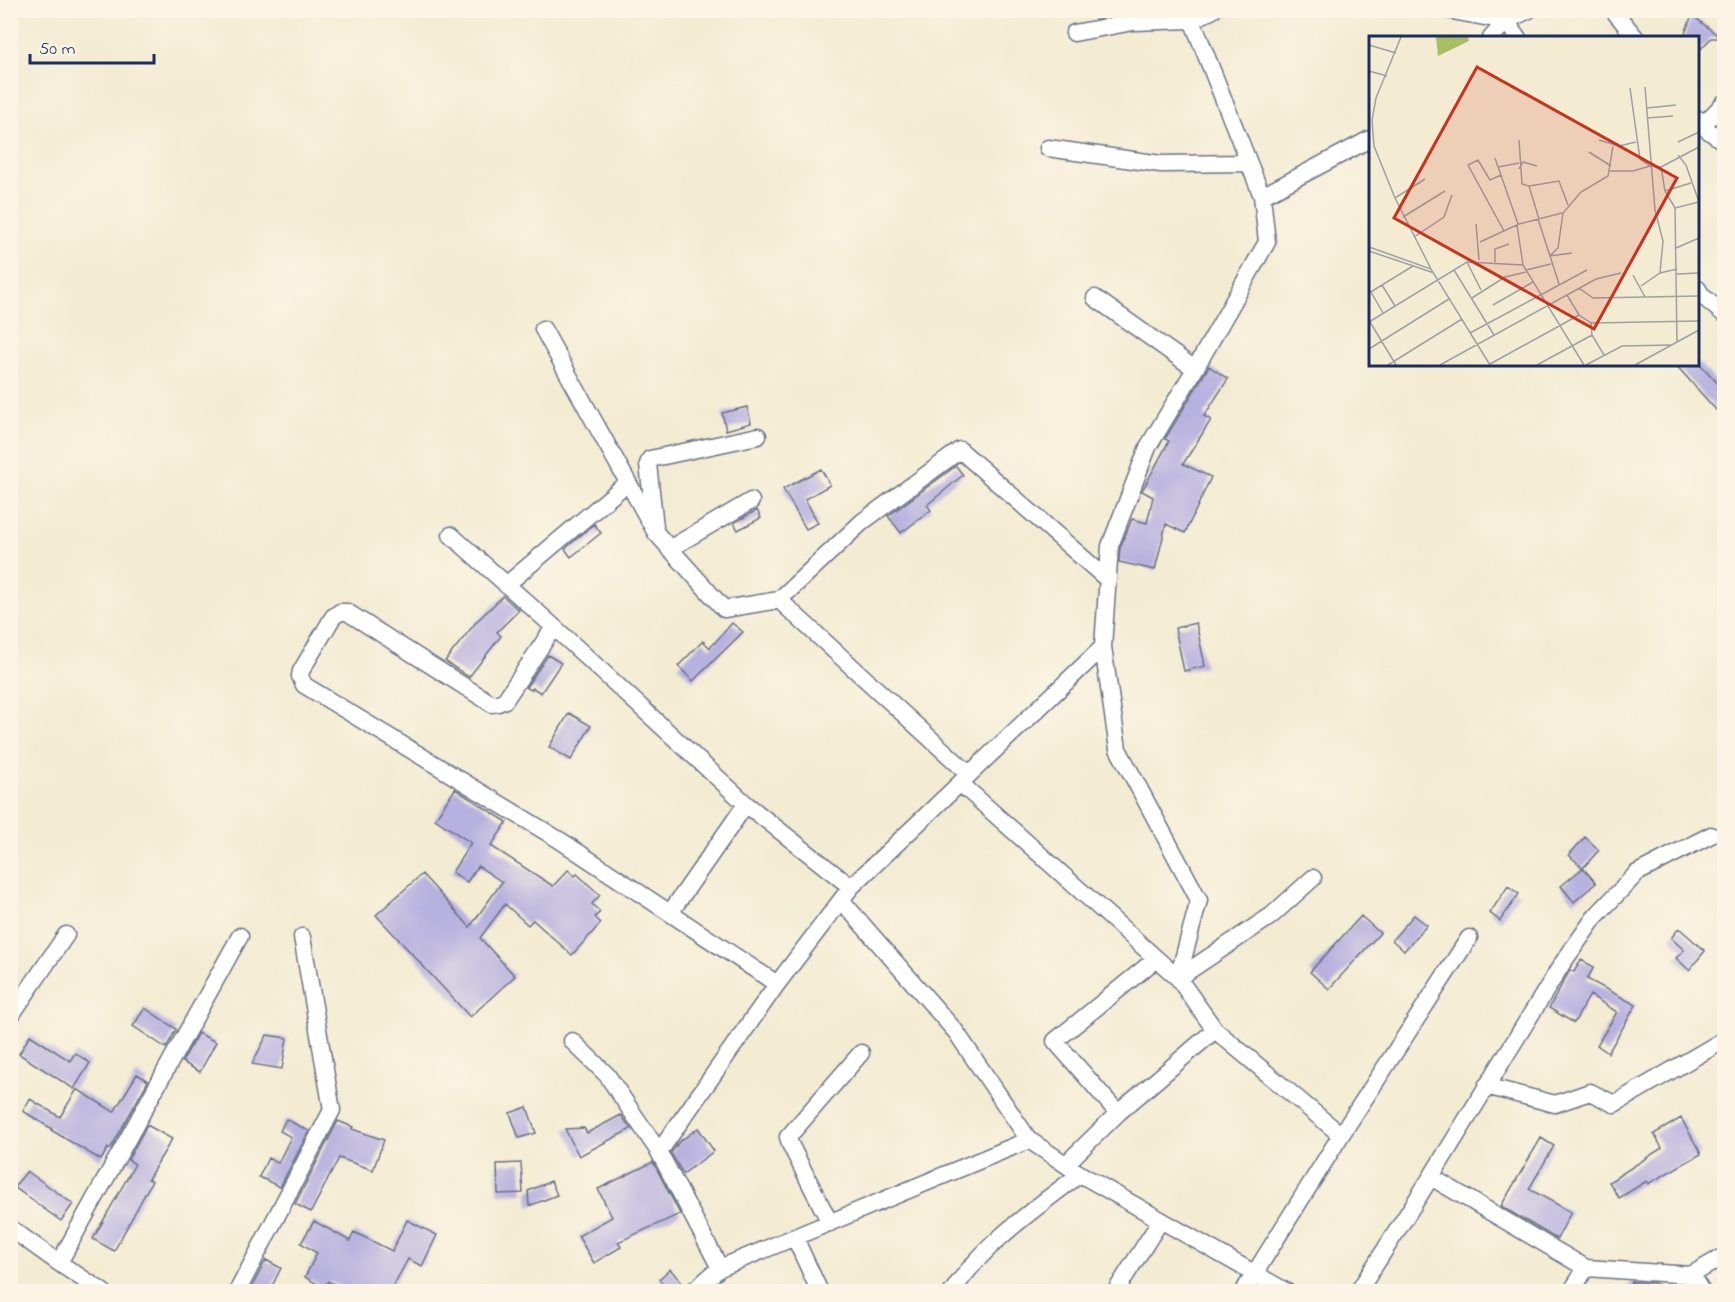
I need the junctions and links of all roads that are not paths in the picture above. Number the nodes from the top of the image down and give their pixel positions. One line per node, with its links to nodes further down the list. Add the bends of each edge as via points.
1 (1213, 10): 7 (street)
2 (1447, 10): 6 (street)
3 (1529, 10): 6 (street)
4 (1613, 10): 11 (street)
5 (1133, 16): 7 (street); 8 (street)
6 (1504, 16): 9 (street); 10 (street)
7 (1192, 20): 17 (street)
8 (1074, 33)
9 (1492, 36)
10 (1517, 36)
11 (1634, 36)
12 (1725, 103): 13 (street)
13 (1700, 123): 15 (street)
14 (1369, 140): 18 (street)
15 (1725, 142)
16 (1048, 148): 17 (street, via 1161,164)
17 (1249, 164): 18 (street)
18 (1262, 196): 23 (street, via 1267,242)
19 (1699, 291): 21 (street)
20 (1095, 298): 23 (street)
21 (1725, 314)
22 (543, 329): 25 (street)
23 (1195, 369): 30 (street, via 1148,447 1110,546)
24 (758, 436): 27 (street, via 650,459)
25 (627, 483): 27 (street); 31 (street)
26 (751, 501): 29 (street)
27 (656, 533): 29 (street)
28 (451, 535): 31 (street)
29 (669, 549): 32 (street, via 724,609)
30 (1108, 580): 32 (street, via 960,450 862,522); 34 (street)
31 (506, 585): 33 (street)
32 (779, 600): 35 (street)
33 (554, 627): 36 (street); 40 (street, via 505,700 498,704 492,704 347,612 333,617 300,676 304,685 561,841)
34 (1103, 647): 35 (street); 46 (street, via 1118,749 1199,900)
35 (965, 779): 39 (street); 45 (street)
36 (746, 804): 39 (street); 40 (street)
37 (1711, 835): 53 (street, via 1637,873 1595,917)
38 (1313, 878): 46 (street, via 1270,916)
39 (846, 893): 47 (street); 56 (street, via 956,1032)
40 (670, 913): 47 (street)
41 (66, 935): 48 (street)
42 (240, 936): 66 (street)
43 (302, 937): 72 (street, via 332,1110)
44 (1469, 938): 55 (street)
45 (1156, 958): 46 (street); 54 (street, via 1055,1041)
46 (1178, 978): 49 (street)
47 (777, 984): 57 (street)
48 (10, 1017)
49 (1215, 1030): 54 (street); 55 (street)
50 (1725, 1040): 53 (street, via 1614,1104 1590,1092 1555,1104)
51 (572, 1041): 57 (street, via 607,1075)
52 (861, 1053): 62 (street, via 788,1137)
53 (1486, 1086): 60 (street)
54 (1118, 1113): 58 (street)
55 (1341, 1135): 69 (street)
56 (1029, 1140): 58 (street); 62 (street)
57 (659, 1152): 67 (street)
58 (1066, 1164): 59 (street)
59 (1080, 1174): 61 (street); 75 (street, via 991,1246)
60 (1431, 1177): 68 (street); 79 (street)
61 (1161, 1220): 69 (street); 76 (street)
62 (830, 1223): 64 (street)
63 (10, 1228): 66 (street)
64 (795, 1238): 67 (street); 74 (street)
65 (1725, 1256): 70 (street)
66 (58, 1263): 71 (street)
67 (720, 1268): 73 (street)
68 (1586, 1268): 70 (street); 80 (street)
69 (1254, 1273): 77 (street); 78 (street)
70 (1691, 1275): 81 (street); 82 (street)
71 (103, 1292)
72 (237, 1292)
73 (692, 1292)
74 (820, 1292)
75 (952, 1292)
76 (1116, 1292)
77 (1243, 1292)
78 (1287, 1292)
79 (1358, 1292)
80 (1571, 1292)
81 (1680, 1292)
82 (1702, 1292)

